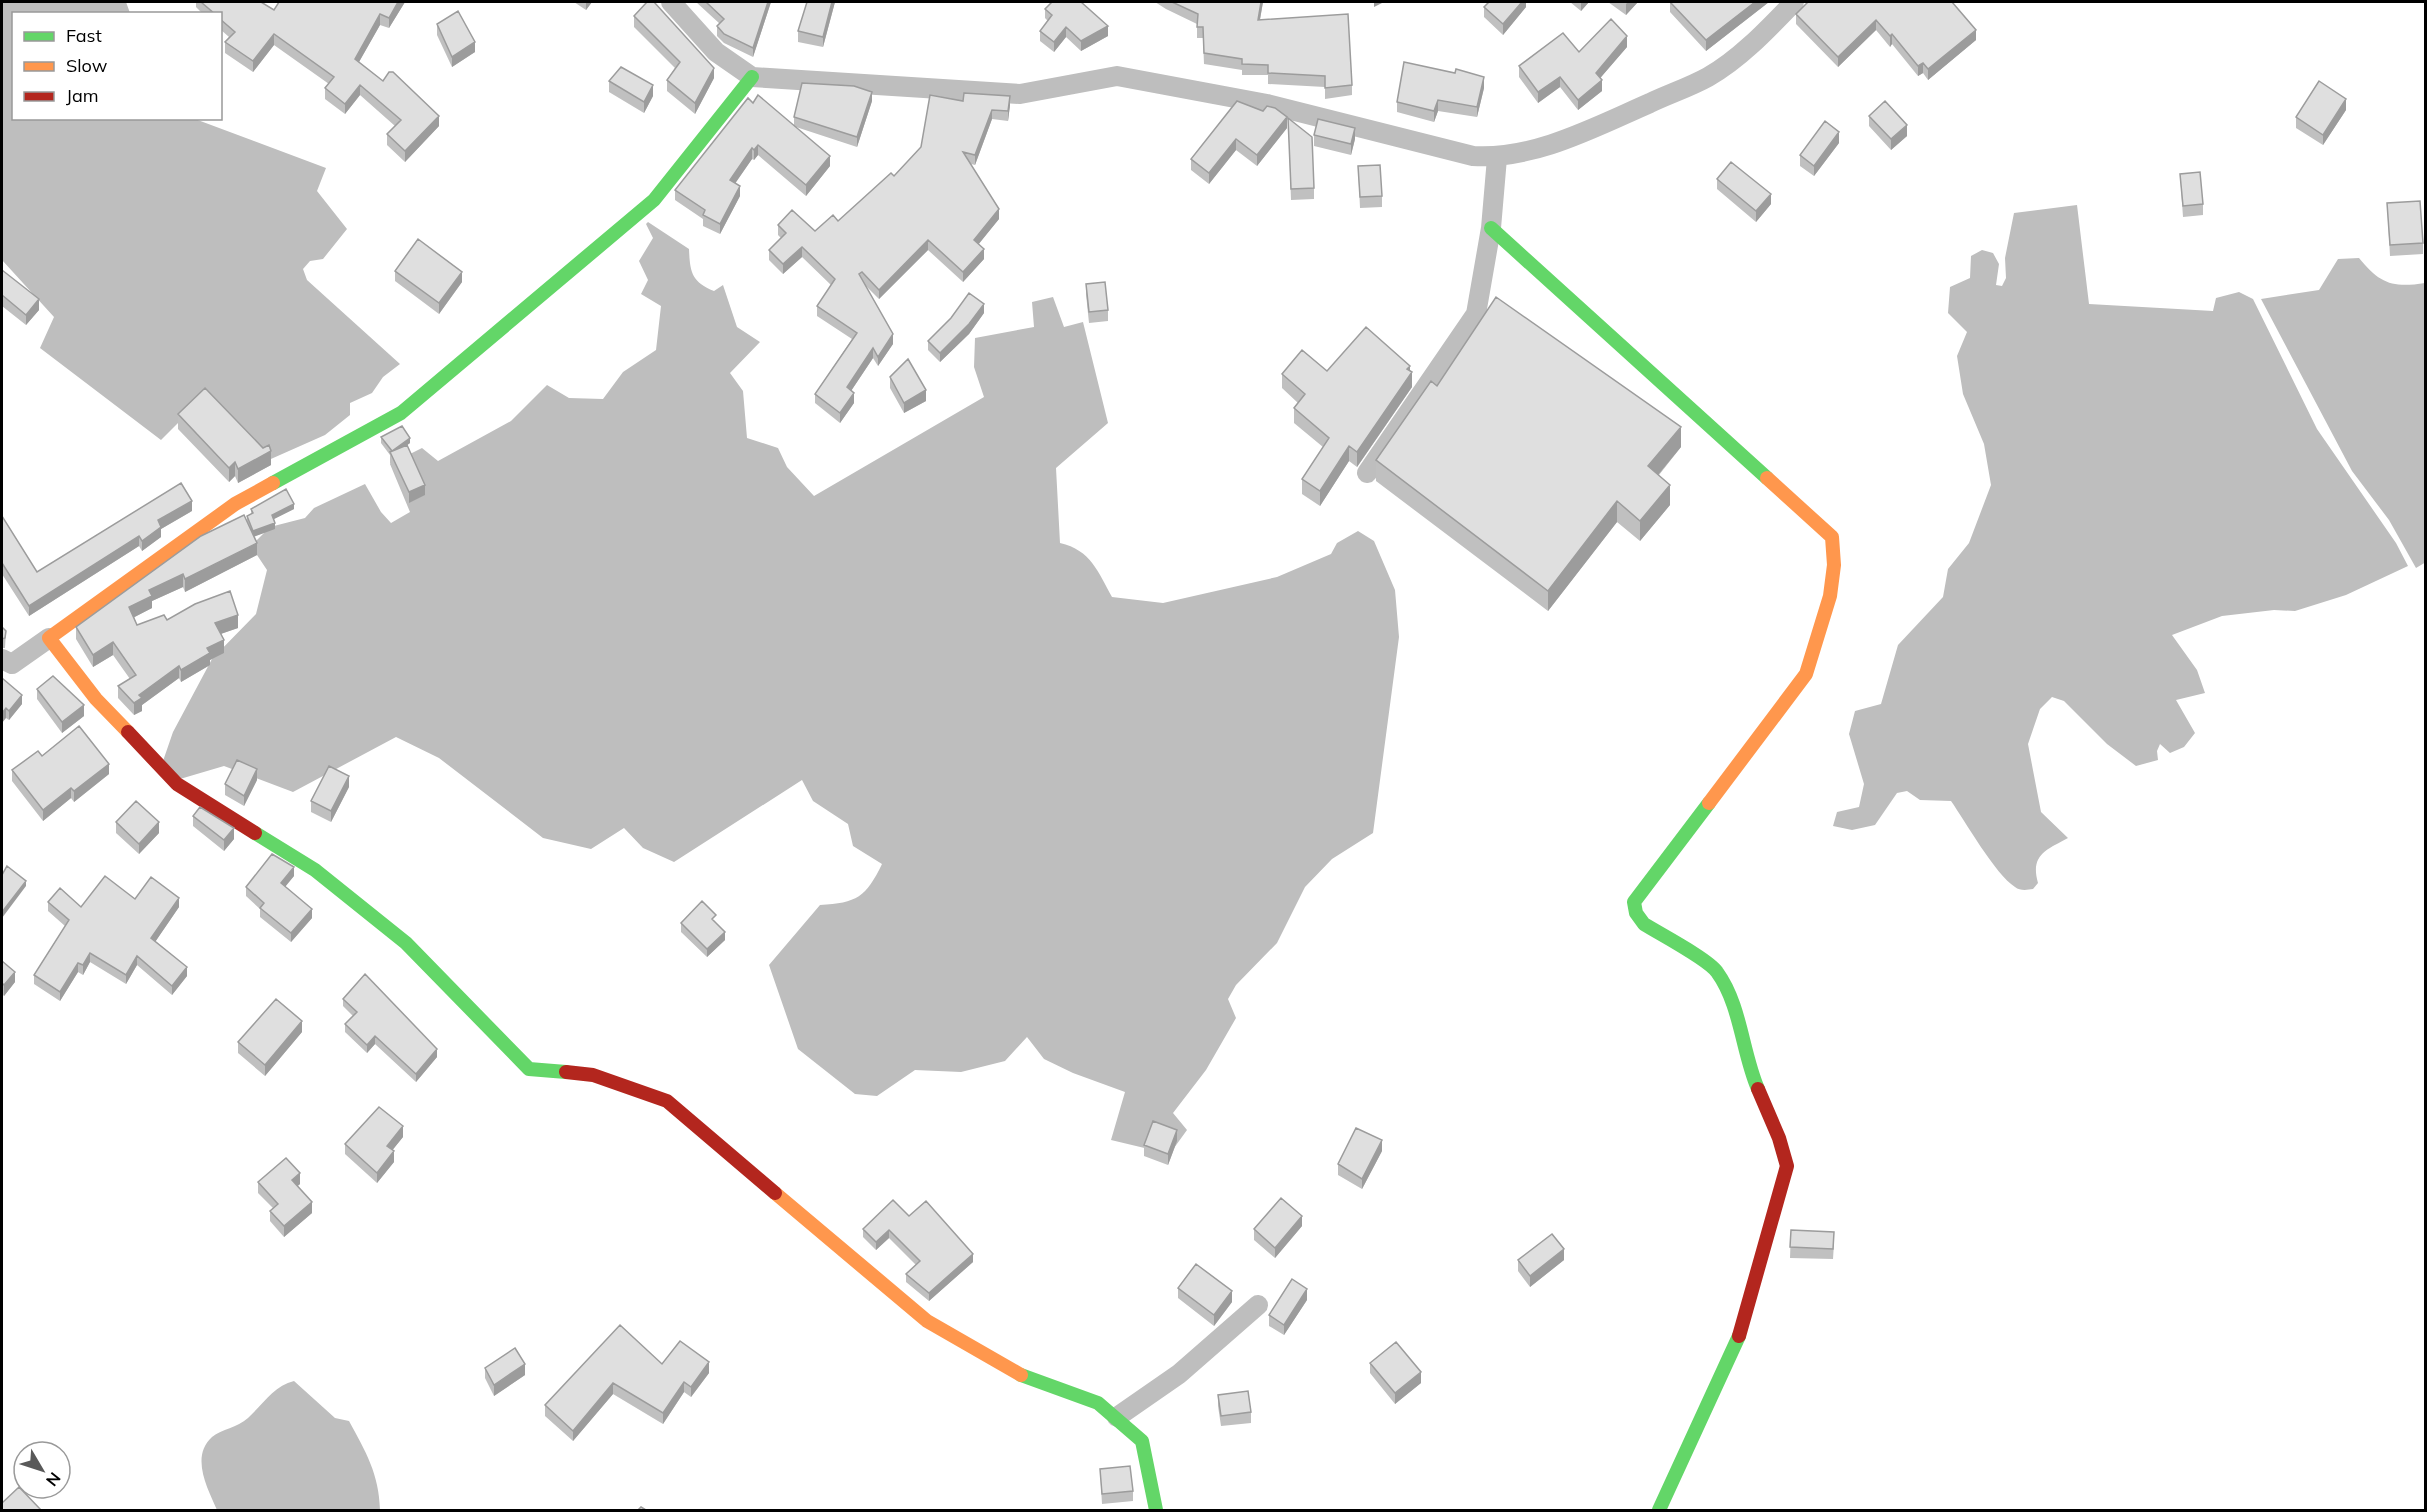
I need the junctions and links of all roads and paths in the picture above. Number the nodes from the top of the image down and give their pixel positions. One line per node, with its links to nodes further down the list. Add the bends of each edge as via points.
1 (671, 2): 3 (street, via 716,52)
2 (1794, 2): 4 (street, via 1765,32 1709,76 1534,150)
3 (752, 77): 4 (street, via 1020,94 1117,76 1267,104 1473,156); 7 (street, via 654,200 402,413 235,504)
4 (1497, 158): 5 (street)
5 (1491, 228): 6 (street, via 1476,314); 12 (street, via 1832,537 1830,596 1806,674 1634,902 1644,924 1716,970 1730,996 1749,1068 1787,1166 1743,1328)
6 (1367, 473)
7 (49, 638): 8 (street, via 12,664); 10 (street, via 96,699 177,784 315,870 397,936 529,1070 593,1075 667,1101 927,1321 1024,1377 1098,1403)
8 (2, 660)
9 (1258, 1305): 10 (street, via 1179,1374)
10 (1117, 1418): 11 (street, via 1142,1441)
11 (1156, 1510)
12 (1659, 1510)

